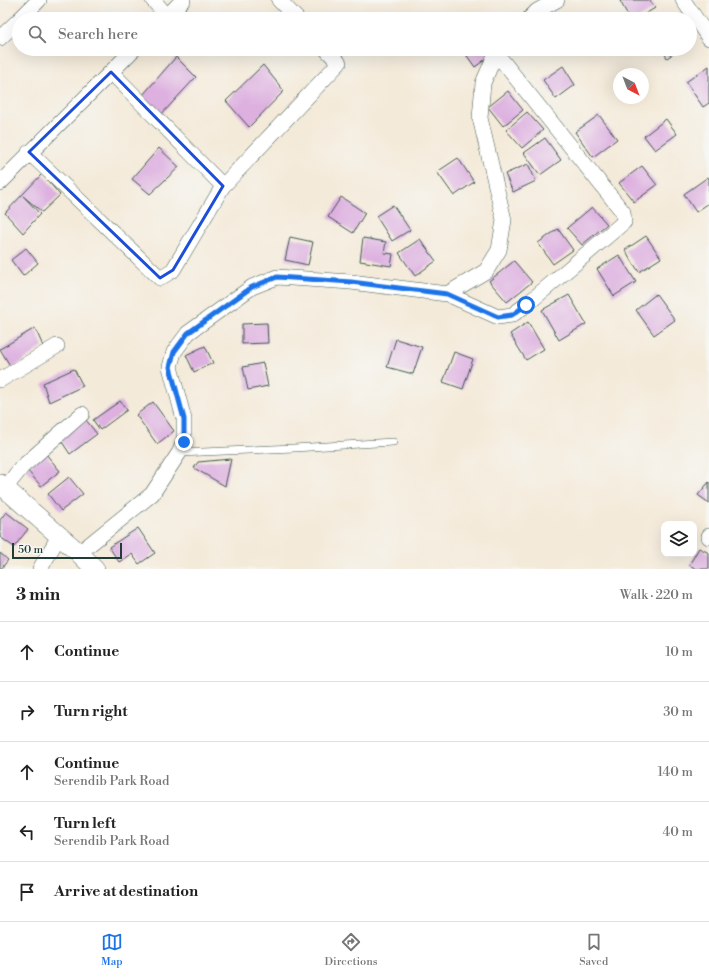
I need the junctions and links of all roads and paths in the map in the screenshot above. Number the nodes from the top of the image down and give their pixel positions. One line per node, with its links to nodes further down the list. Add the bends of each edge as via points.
1 (39, 0): 7 (street)
2 (153, 0): 8 (street)
3 (183, 0): 9 (street)
4 (279, 0): 10 (street)
5 (557, 0): 11 (street)
6 (683, 0): 12 (street)
7 (26, 12)
8 (162, 12)
9 (171, 12)
10 (290, 12)
11 (536, 12)
12 (691, 12)
13 (697, 20): 16 (street)
14 (12, 26): 15 (street)
15 (0, 38)
16 (709, 38)
17 (127, 56): 21 (street)
18 (332, 56): 24 (street, via 339,63)
19 (496, 56): 25 (street, via 484,83 480,118 504,220 499,250 486,271)
20 (502, 56): 25 (street, via 623,212 624,222 512,315 498,317)
21 (111, 72): 22 (street); 24 (street)
22 (29, 152): 23 (street); 24 (street, via 160,278 174,270)
23 (0, 183)
24 (223, 186)
25 (447, 294): 30 (street, via 351,282 277,277 252,287 188,333 174,352 170,367 184,419 184,442)
26 (57, 346): 27 (street)
27 (0, 380)
28 (82, 414): 31 (street)
29 (393, 442): 30 (lane)
30 (179, 453): 33 (street, via 152,494)
31 (2, 486): 32 (street)
32 (58, 536): 33 (street); 34 (street)
33 (79, 553): 35 (street)
34 (40, 569)
35 (95, 569)

